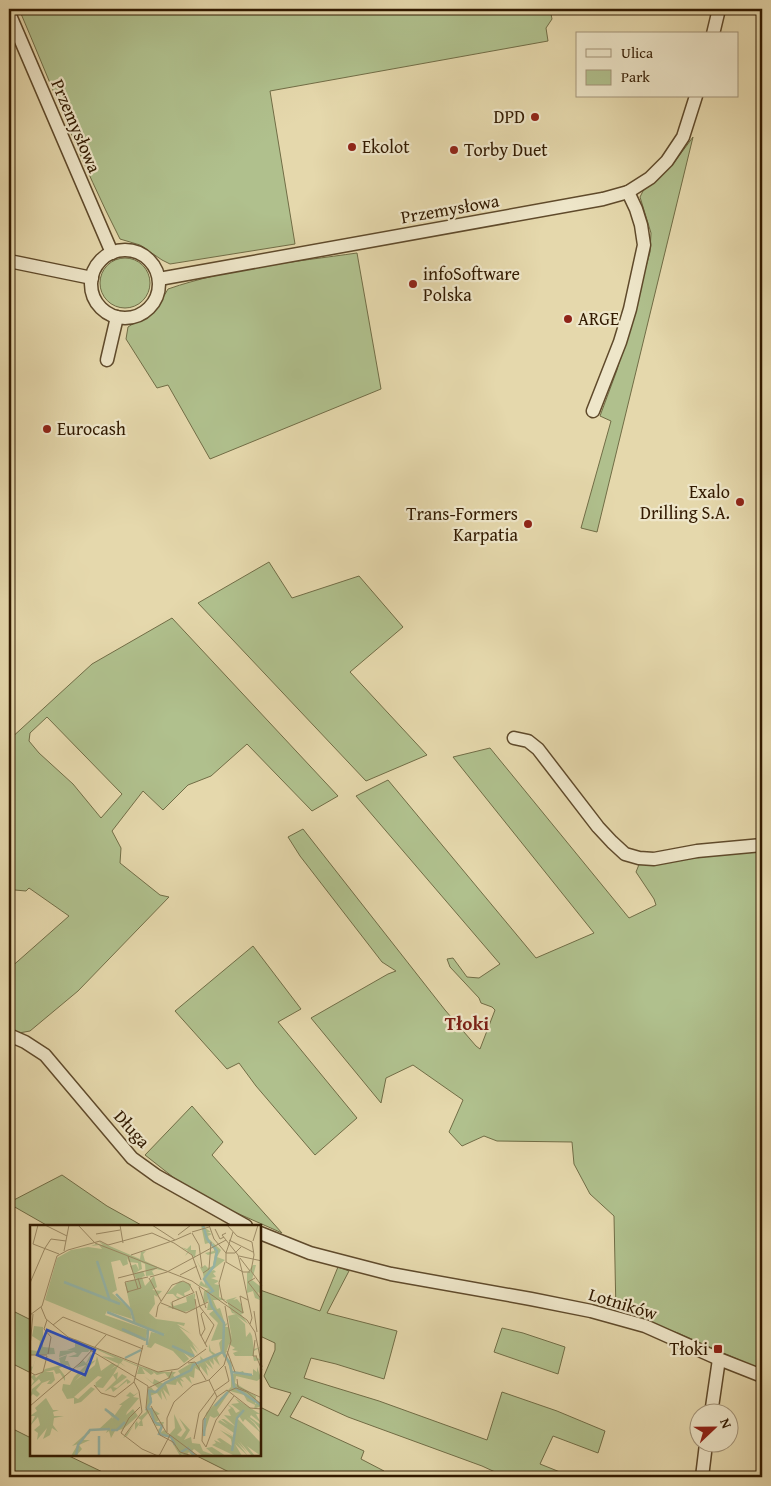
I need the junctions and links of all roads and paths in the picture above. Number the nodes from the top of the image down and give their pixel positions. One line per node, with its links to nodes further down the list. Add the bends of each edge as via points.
1 (720, 9): 3 (street)
2 (9, 13): 6 (street, Przemysłowa)
3 (714, 32)
4 (695, 98): 5 (street, Przemysłowa, via 683,137 667,161 650,178)
5 (628, 192): 9 (street, Przemysłowa); 12 (street, via 641,225 644,245 620,342)
6 (112, 253): 8 (street, via 102,259); 9 (street, via 122,250 142,254 156,269)
7 (9, 261): 8 (street)
8 (92, 278): 10 (street, via 94,298 107,313)
9 (158, 279): 10 (street, via 155,300 148,309 128,318)
10 (116, 316): 11 (street)
11 (107, 360)
12 (593, 412)
13 (514, 738): 14 (street, via 528,741 538,749 598,827 625,854 654,859)
14 (762, 845)
15 (9, 1035): 16 (street, Długa, via 45,1055 132,1158 157,1176)
16 (244, 1225)
17 (261, 1233): 18 (street, Lotników, via 310,1253 392,1274 591,1311 645,1326)
18 (719, 1359): 19 (street, Lotników); 20 (street)
19 (762, 1376)
20 (712, 1404)
21 (705, 1454): 22 (street)
22 (702, 1477)

